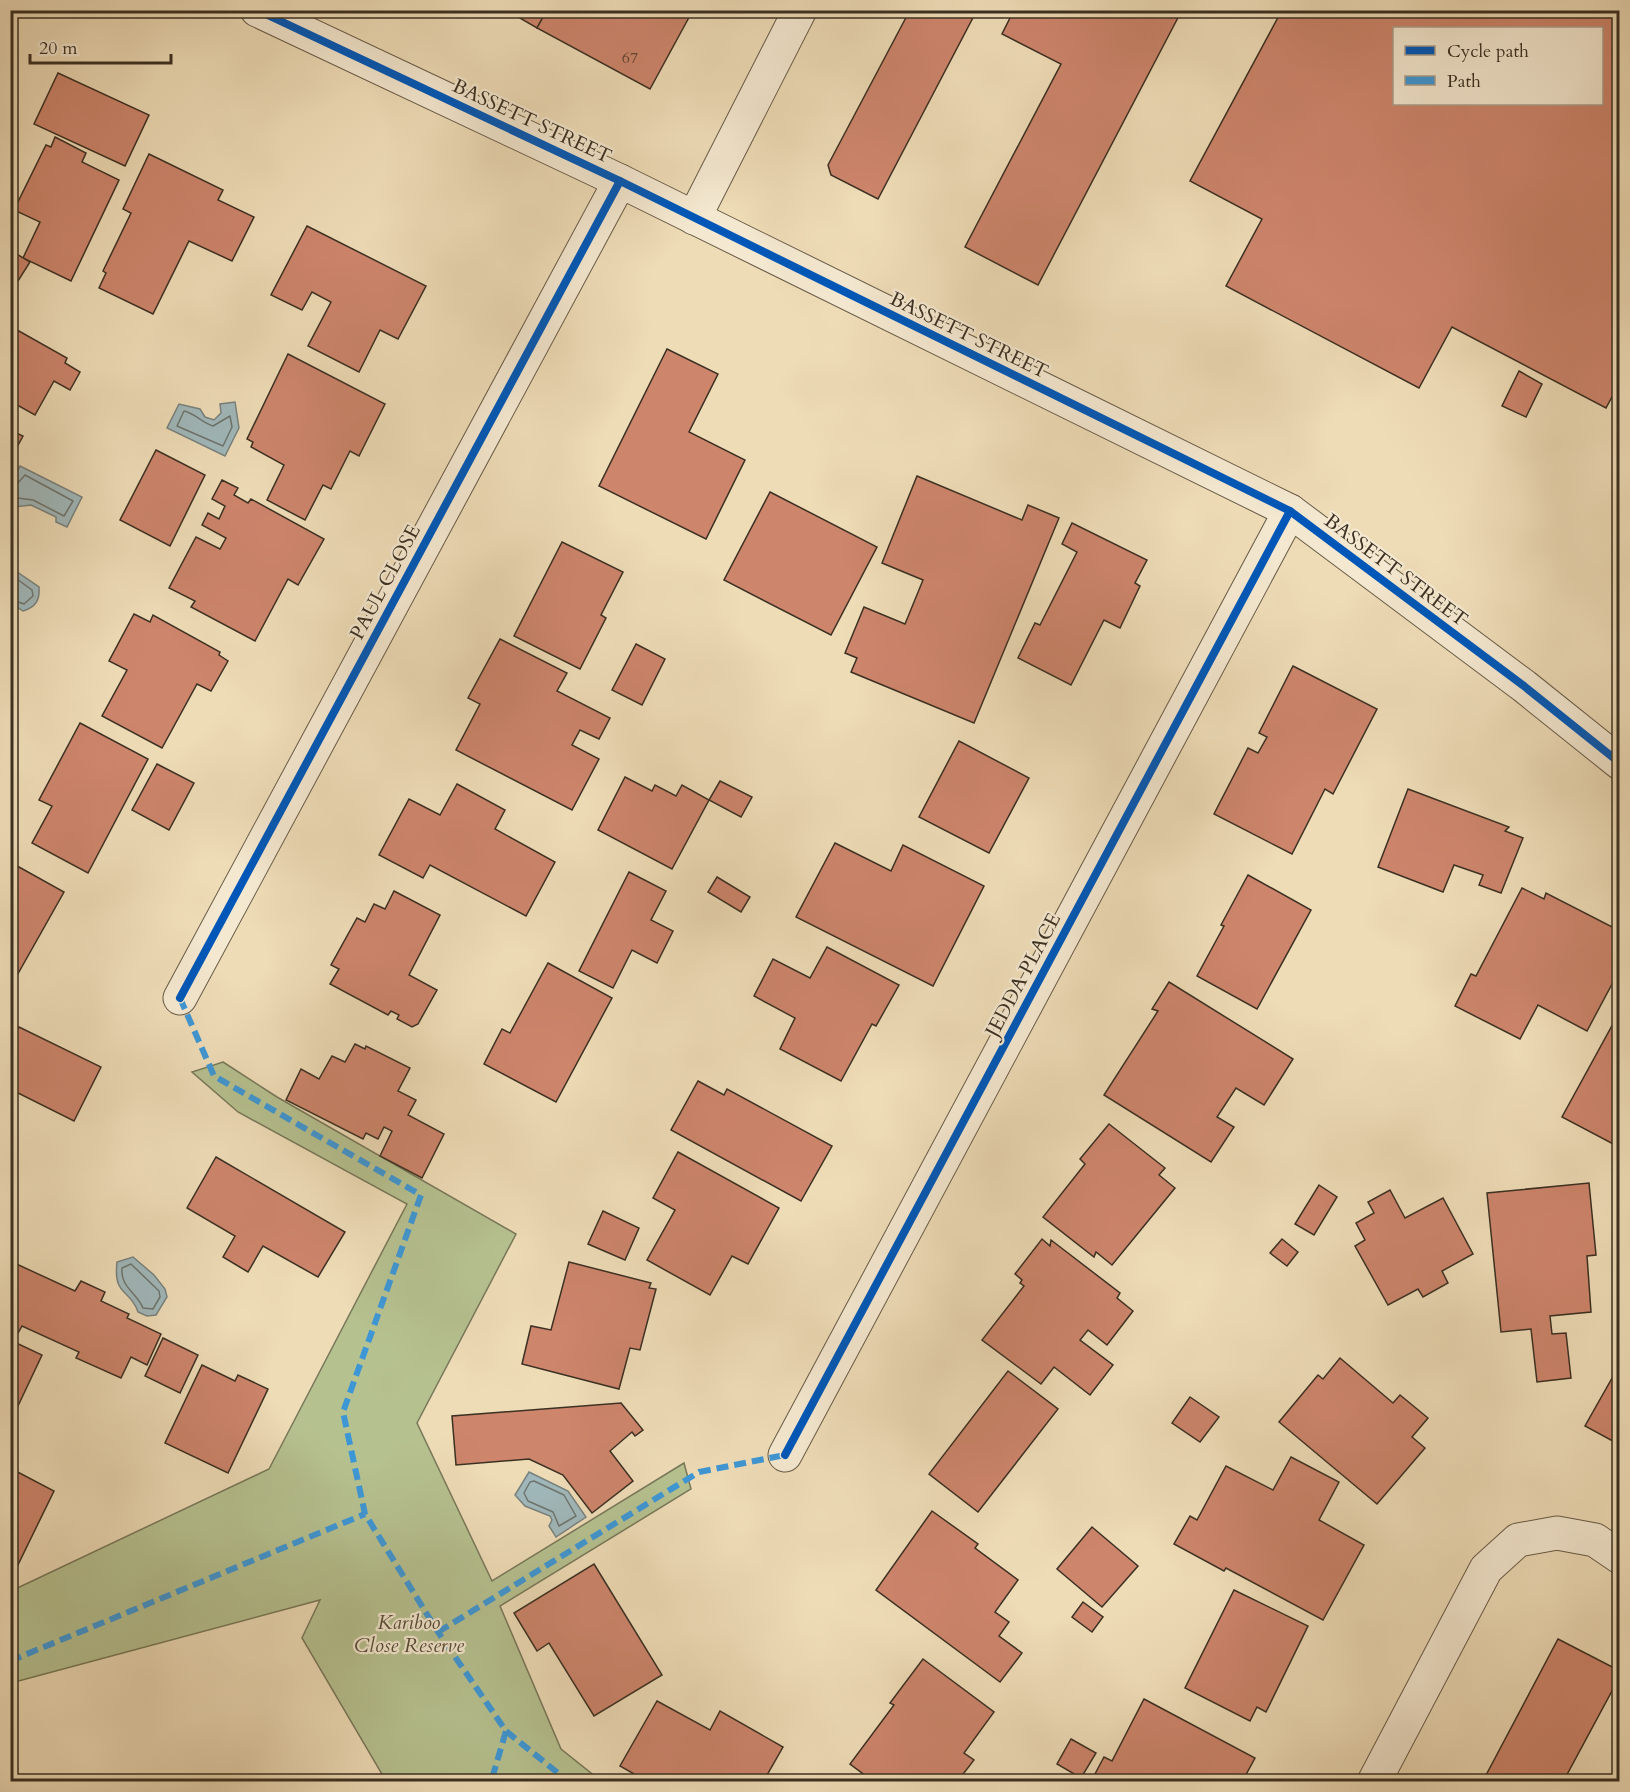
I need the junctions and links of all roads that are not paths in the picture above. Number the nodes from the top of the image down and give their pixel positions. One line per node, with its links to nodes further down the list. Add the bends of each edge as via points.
1 (257, 10): 3 (street, BASSETT STREET)
2 (800, 10): 4 (street)
3 (620, 181): 4 (street, BASSETT STREET); 7 (street, PAUL CLOSE)
4 (694, 218): 5 (street, BASSETT STREET)
5 (1290, 511): 6 (street, BASSETT STREET); 8 (street, JEDDA PLACE)
6 (1620, 763)
7 (180, 998)
8 (785, 1455)
9 (1620, 1557): 10 (street, via 1595,1540 1557,1533 1518,1540 1486,1569)
10 (1374, 1782)

